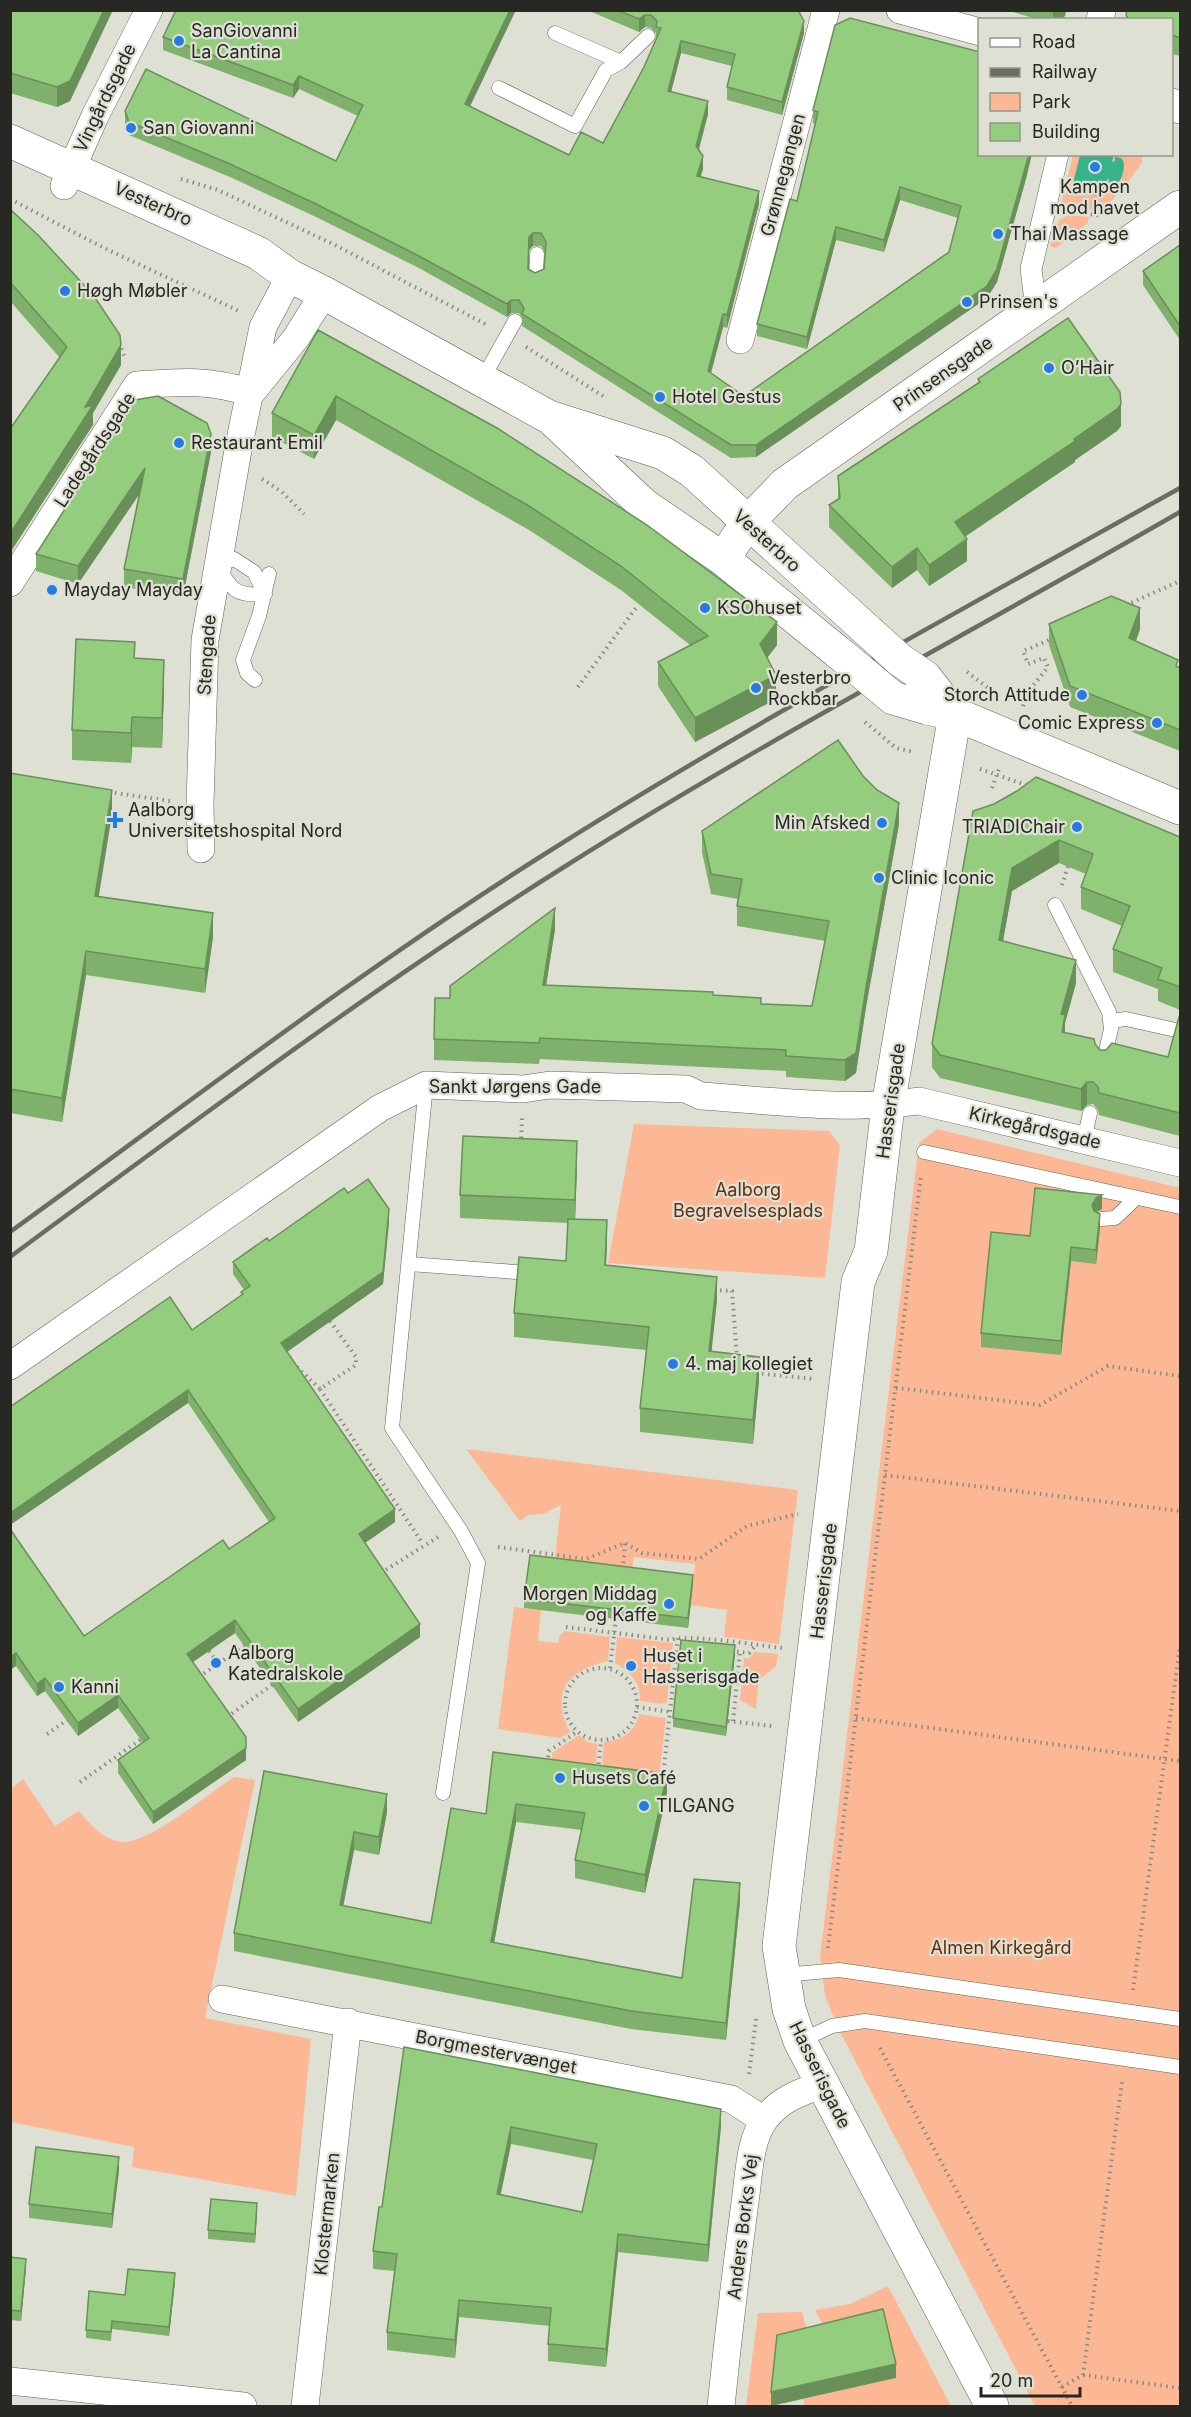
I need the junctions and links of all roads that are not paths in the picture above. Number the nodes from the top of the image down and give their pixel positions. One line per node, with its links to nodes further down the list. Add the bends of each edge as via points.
1 (149, 10): 12 (street, Vingårdsgade)
2 (826, 10): 20 (street, Grønnegangen)
3 (900, 10): 4 (street)
4 (978, 31)
5 (555, 33): 7 (lane)
6 (648, 36): 7 (lane)
7 (621, 63): 8 (lane, via 606,70 575,126)
8 (499, 88)
9 (10, 141): 12 (main road, Vesterbro)
10 (1058, 156): 18 (street, via 1031,270)
11 (10, 166): 12 (main road, Vesterbro)
12 (68, 177): 15 (main road, Vesterbro, via 258,253)
13 (1180, 207): 18 (main road, Prinsensgade)
14 (537, 254): 16 (lane)
15 (290, 276): 17 (main road, Vesterbro); 22 (street, Stengade, via 263,327)
16 (536, 277)
17 (324, 293): 21 (main road, Vesterbro); 22 (street, Stengade, via 296,338)
18 (1036, 309): 24 (main road, Prinsensgade, via 786,484)
19 (514, 321): 21 (lane)
20 (740, 340)
21 (482, 380): 23 (main road, Vesterbro)
22 (251, 393): 26 (street, Stengade); 28 (street, Ladegårdsgade, via 209,382 137,385)
23 (549, 417): 24 (main road, Vesterbro, via 663,453 692,471); 25 (main road, Vesterbro, via 644,505)
24 (747, 523): 25 (main road, Prinsensgade); 31 (main road, Vesterbro, bridge, via 900,660 926,677)
25 (723, 559): 31 (main road, Vesterbro, bridge, via 893,698)
26 (217, 564): 29 (lane, via 230,587 246,596); 29 (lane, via 234,559 254,572); 33 (street, Stengade, via 205,640)
27 (269, 574): 29 (lane)
28 (10, 583)
29 (265, 594): 30 (lane, via 243,660 247,673)
30 (255, 680)
31 (942, 707): 32 (main road, Vesterbro); 39 (main road, Hasserisgade)
32 (1180, 808)
33 (201, 849)
34 (1055, 905): 35 (lane)
35 (1111, 1021): 36 (lane, via 1126,1019); 37 (lane)
36 (1180, 1031)
37 (1103, 1064)
38 (426, 1085): 39 (street, Sankt Jørgens Gade, via 686,1089 701,1096); 47 (lane); 49 (street, Sankt Jørgens Gade, via 380,1108)
39 (888, 1106): 41 (street, Kirkegårdsgade, via 919,1101); 51 (main road, Hasserisgade, via 871,1251 858,1282 781,1927)
40 (1090, 1113): 41 (lane)
41 (1084, 1140): 43 (street, Kirkegårdsgade)
42 (924, 1152): 44 (lane)
43 (1180, 1163)
44 (1136, 1198): 45 (lane); 46 (lane, via 1115,1218)
45 (1180, 1207)
46 (1101, 1219)
47 (409, 1264): 48 (lane); 50 (lane, via 392,1428 478,1563)
48 (516, 1272)
49 (10, 1366)
50 (443, 1793)
51 (783, 1975): 53 (lane, via 832,1970); 55 (main road, Hasserisgade)
52 (222, 1999): 54 (street, Borgmestervænget)
53 (1180, 2019)
54 (348, 2022): 58 (street, Borgmestervænget, via 731,2099); 61 (street, Klostermarken)
55 (800, 2041): 56 (lane, via 832,2026 865,2021); 57 (main road, Hasserisgade)
56 (1180, 2067)
57 (823, 2084): 58 (street, Anders Borks Vej, via 779,2103); 63 (main road, Hasserisgade)
58 (764, 2120): 62 (street, Anders Borks Vej, via 753,2146)
59 (10, 2381): 60 (street)
60 (243, 2406)
61 (305, 2406)
62 (721, 2406)
63 (992, 2406)

